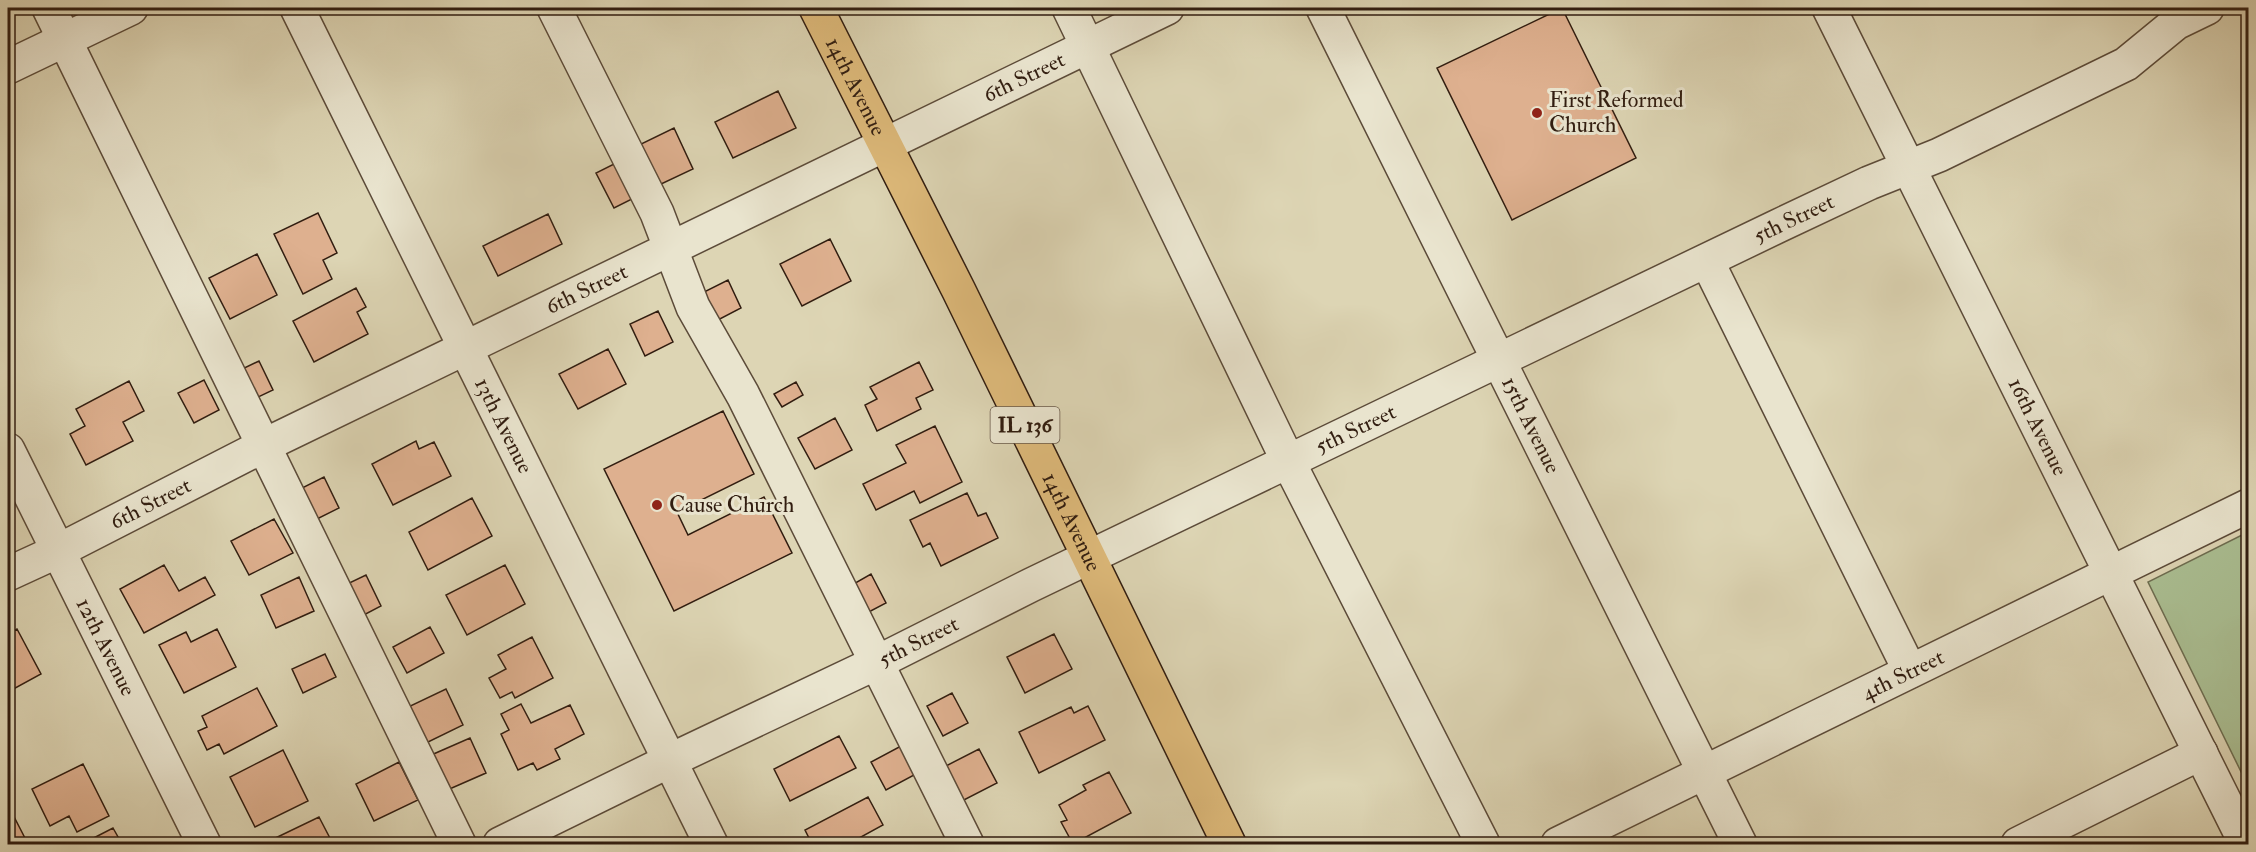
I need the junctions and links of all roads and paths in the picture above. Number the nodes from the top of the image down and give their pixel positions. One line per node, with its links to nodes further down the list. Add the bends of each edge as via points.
1 (49, 8): 11 (street)
2 (131, 8): 11 (street)
3 (297, 8): 18 (street, 13th Avenue)
4 (554, 8): 16 (street, via 657,213)
5 (816, 8): 14 (main road, 14th Avenue / IL 136)
6 (1069, 8): 12 (street)
7 (1167, 8): 12 (street, 6th Street)
8 (1323, 8): 19 (street, 15th Avenue)
9 (1829, 8): 15 (street, 16th Avenue)
10 (2207, 8): 15 (street, 5th Street, via 2176,23 2126,64)
11 (65, 40): 13 (street); 20 (street)
12 (1088, 44): 14 (street, 6th Street); 22 (street)
13 (8, 67)
14 (884, 143): 16 (street, 6th Street); 25 (main road, 14th Avenue / IL 136)
15 (1909, 168): 17 (street, 5th Street); 26 (street, 16th Avenue)
16 (670, 248): 18 (street, 6th Street); 28 (street, via 693,307 744,395)
17 (1707, 261): 19 (street, 5th Street); 29 (street)
18 (465, 347): 20 (street, 6th Street); 31 (street, 13th Avenue)
19 (1497, 361): 22 (street, 5th Street); 32 (street, 15th Avenue)
20 (263, 446): 24 (street, 6th Street); 35 (street)
21 (8, 450): 24 (street, 12th Avenue)
22 (1288, 461): 25 (street, 5th Street); 42 (street)
23 (2248, 506): 26 (street, 4th Street)
24 (58, 551): 27 (street, 6th Street); 34 (street, 12th Avenue)
25 (1090, 558): 28 (street, 5th Street); 33 (main road, 14th Avenue / IL 136)
26 (2111, 573): 29 (street, 4th Street); 30 (street, 16th Avenue)
27 (8, 574)
28 (878, 662): 31 (street, 5th Street); 38 (street)
29 (1910, 670): 32 (street, 4th Street)
30 (2201, 753): 45 (street); 46 (street, 16th Avenue)
31 (669, 761): 36 (street, 5th Street); 37 (street, 13th Avenue)
32 (1705, 772): 43 (street, 4th Street); 44 (street, 15th Avenue)
33 (1209, 802): 39 (street); 40 (main road, 14th Avenue / IL 136); 41 (street)
34 (204, 844)
35 (459, 844)
36 (500, 844)
37 (711, 844)
38 (968, 844)
39 (1215, 844)
40 (1229, 844)
41 (1238, 844)
42 (1483, 844)
43 (1558, 844)
44 (1740, 844)
45 (2018, 844)
46 (2246, 844)

